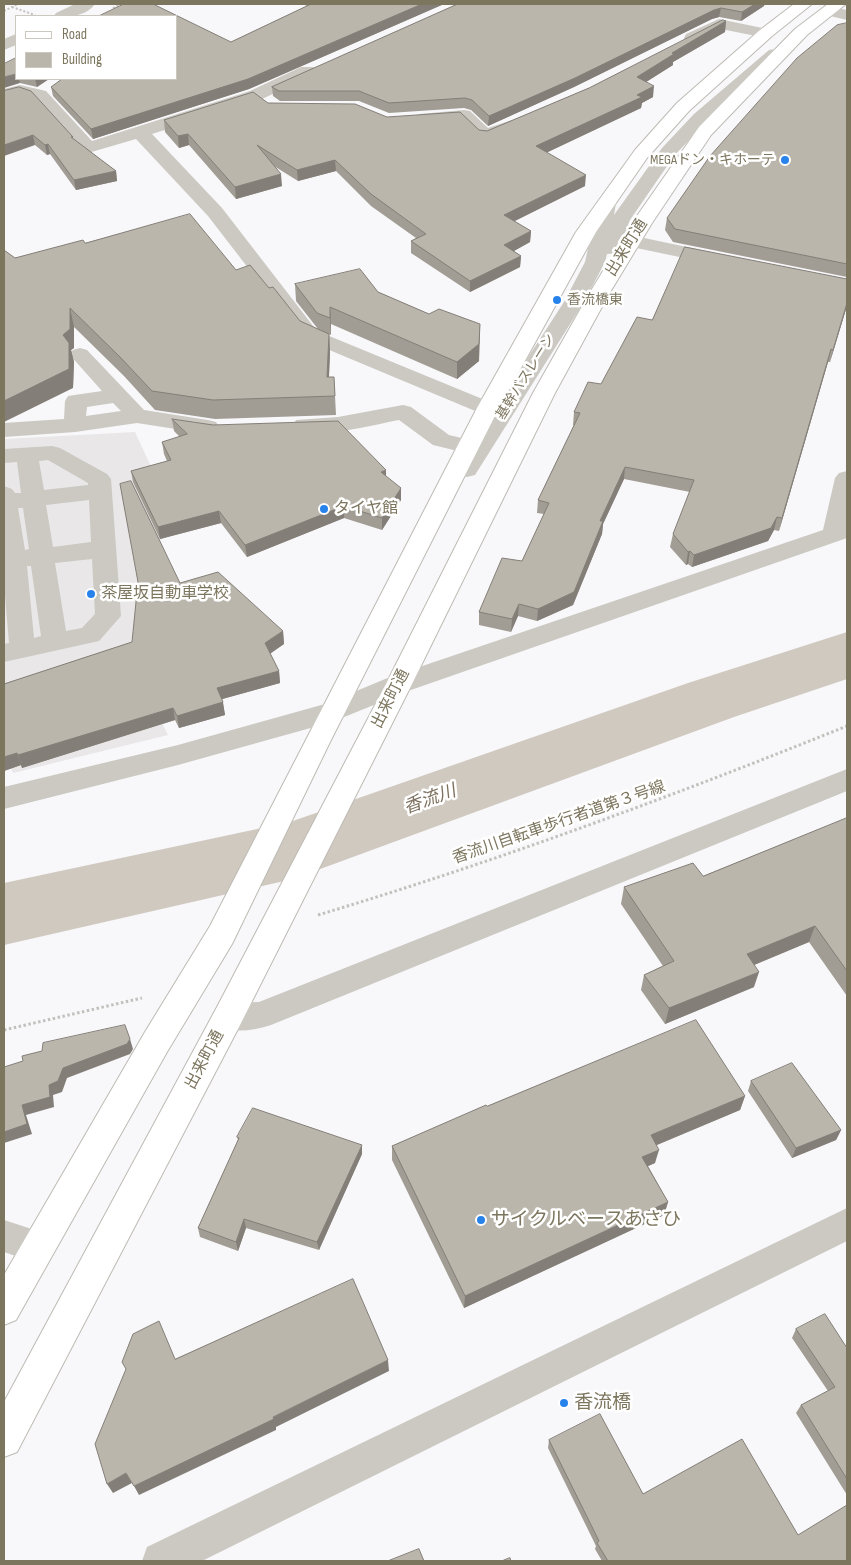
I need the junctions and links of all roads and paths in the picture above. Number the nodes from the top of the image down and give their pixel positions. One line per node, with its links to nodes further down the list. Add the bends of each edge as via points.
1 (18, 4): 4 (path)
2 (87, 4): 8 (street)
3 (804, 4): 10 (main road)
4 (12, 7): 6 (path); 7 (path)
5 (833, 7): 9 (street); 20 (main road, 出来町通, via 801,32)
6 (4, 11)
7 (35, 15)
8 (64, 15)
9 (847, 15)
10 (766, 33): 11 (street, via 719,24); 19 (main road, via 683,107 641,154)
11 (676, 46)
12 (325, 64): 14 (street)
13 (4, 95): 18 (street, via 20,90 46,91 88,148)
14 (256, 95): 15 (street); 18 (street)
15 (275, 108)
16 (529, 116): 17 (street, via 486,136 464,115)
17 (406, 119)
18 (140, 132): 24 (street, via 215,212 310,335)
19 (606, 203): 20 (street, 基幹バスレーン)
20 (608, 236): 21 (street); 24 (main road, 出来町通); 37 (street, 基幹バスレーン, via 574,302); 43 (main road, 出来町通, via 598,294 544,393)
21 (734, 262)
22 (80, 354): 23 (street)
23 (119, 396): 25 (street); 26 (street, via 76,401)
24 (488, 408): 30 (main road, 出来町通)
25 (137, 416): 26 (street); 28 (street)
26 (75, 425): 29 (street)
27 (282, 426): 30 (street, via 338,424 403,412 441,440)
28 (225, 428)
29 (4, 430)
30 (469, 447): 37 (main road, 出来町通)
31 (15, 455): 33 (street, via 52,453 99,479); 35 (street)
32 (847, 478): 36 (street)
33 (100, 491): 35 (street); 38 (street)
34 (4, 499): 35 (street); 40 (street)
35 (34, 499): 39 (street)
36 (841, 532): 43 (street)
37 (422, 541): 44 (main road, 出来町通)
38 (104, 548): 39 (street); 41 (street, via 108,616 90,635)
39 (42, 556): 40 (street); 41 (street)
40 (9, 560): 42 (street)
41 (55, 642): 42 (street)
42 (13, 651)
43 (399, 684): 44 (street); 48 (main road, 出来町通)
44 (332, 712): 47 (street, via 178,755); 49 (main road, 出来町通, via 221,935)
45 (847, 726): 48 (path, 香流川自転車歩行者道第３号線, via 652,804 409,889)
46 (847, 780): 50 (street, via 260,1015)
47 (4, 798)
48 (279, 916): 50 (main road, 出来町通)
49 (190, 987): 51 (path); 54 (main road, 出来町通)
50 (228, 1017): 56 (main road, 出来町通)
51 (4, 1030)
52 (847, 1224): 57 (street)
53 (4, 1236): 54 (street)
54 (38, 1247): 55 (main road, 出来町通)
55 (4, 1308)
56 (4, 1439)
57 (161, 1561)

